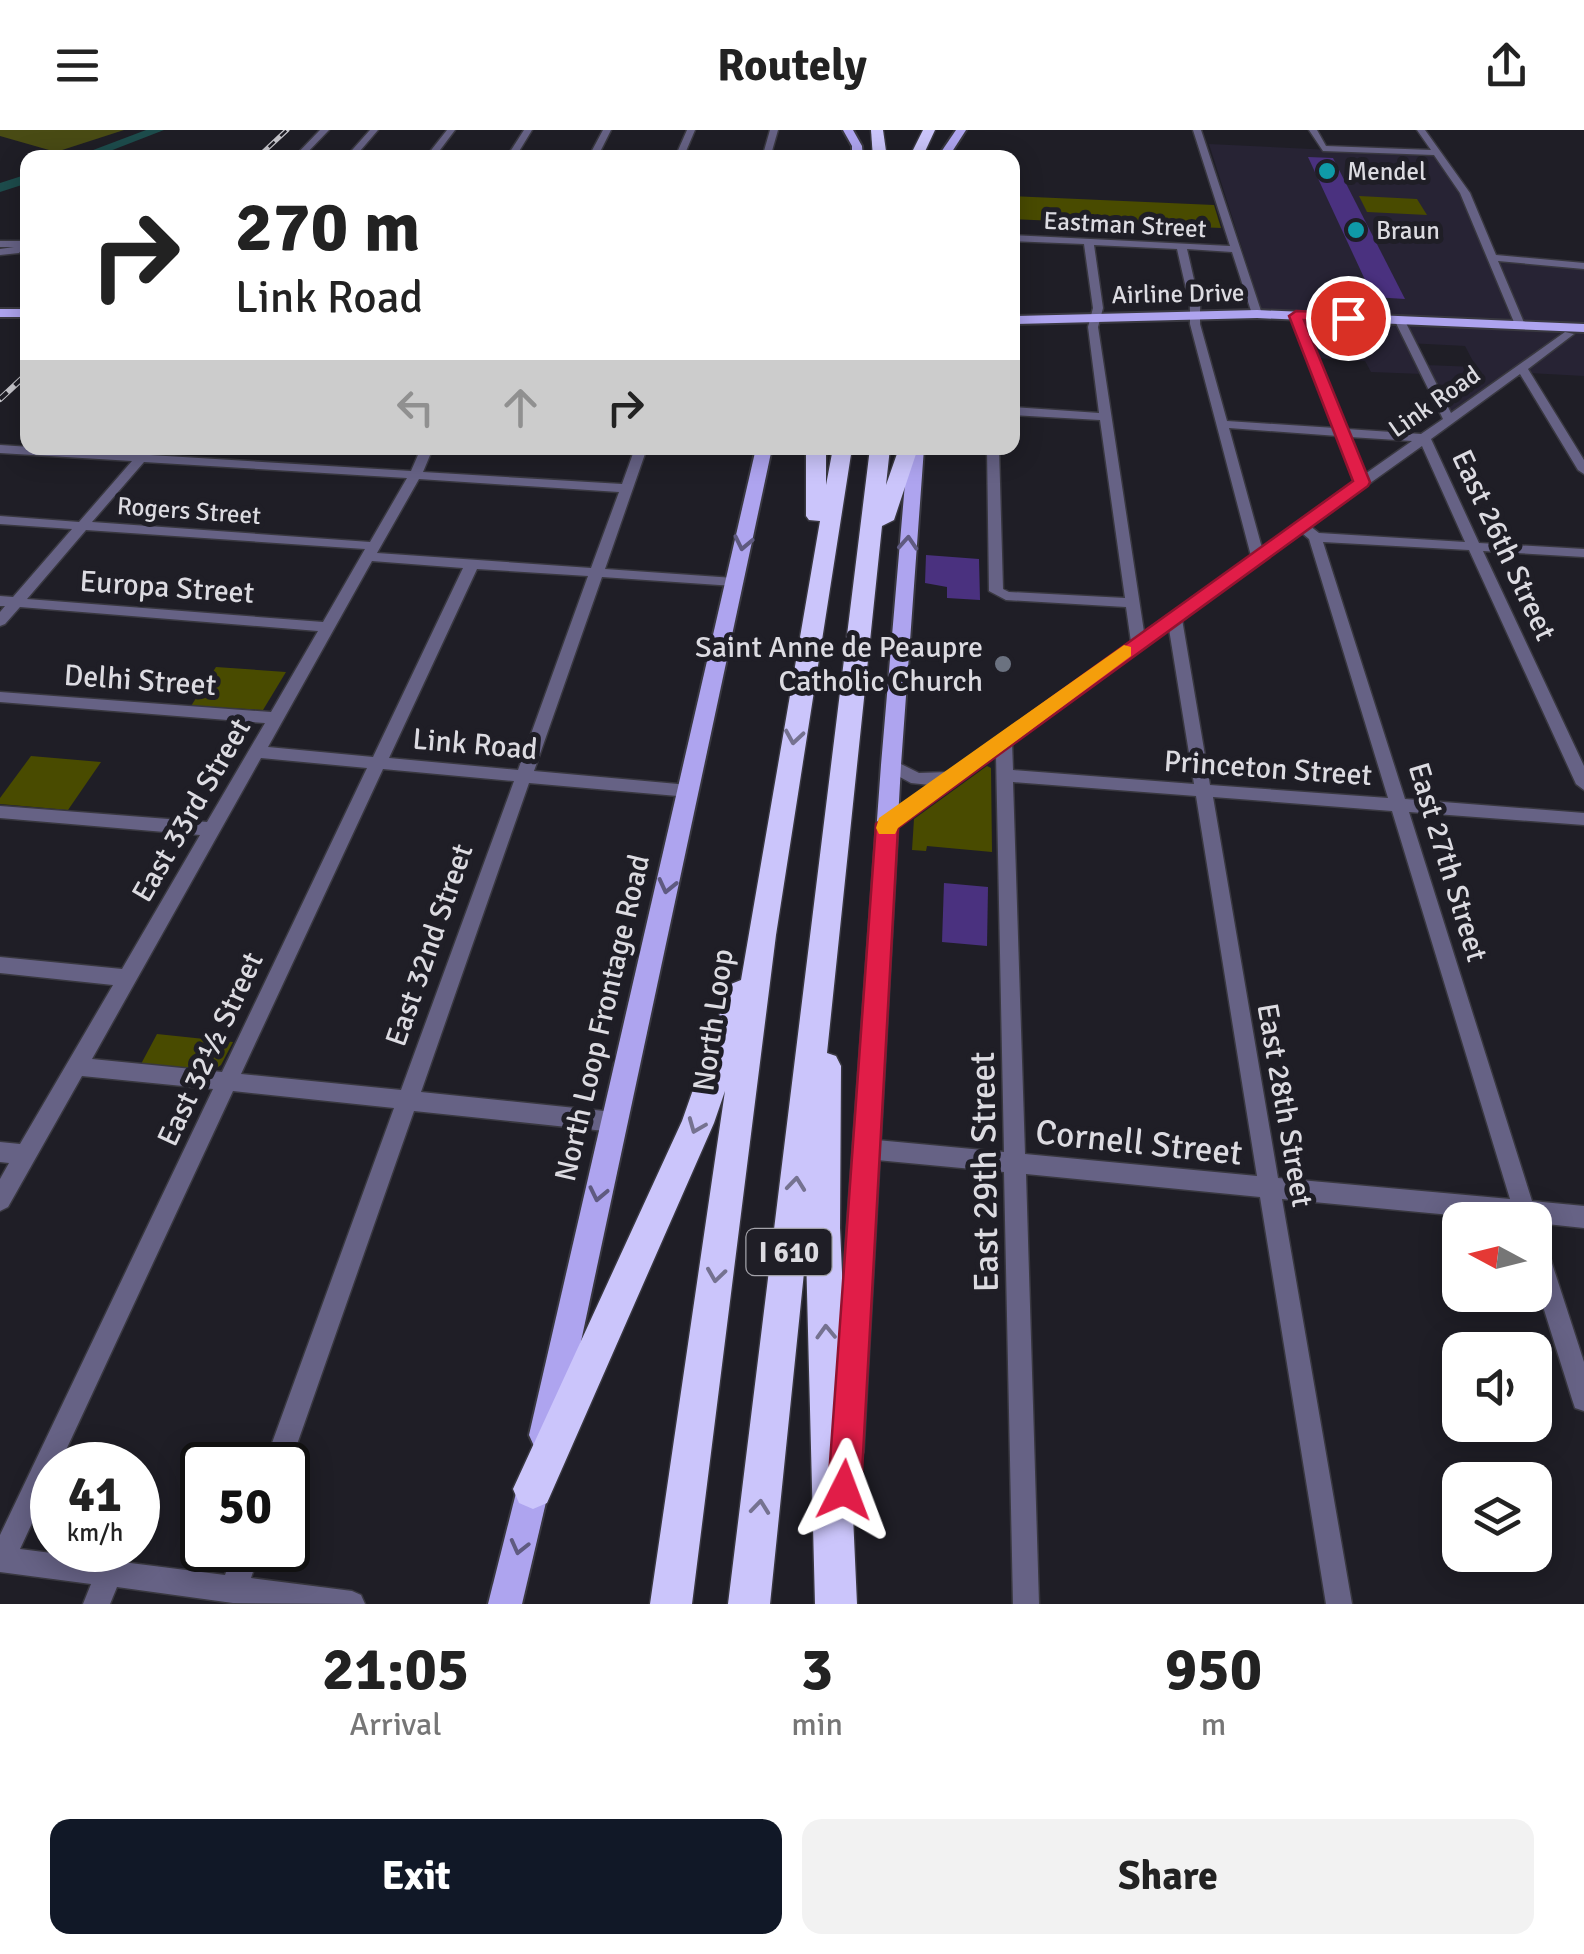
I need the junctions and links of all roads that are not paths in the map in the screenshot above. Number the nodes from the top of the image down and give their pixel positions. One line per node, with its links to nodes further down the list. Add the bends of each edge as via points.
1 (325, 130): 6 (street)
2 (374, 130): 7 (street)
3 (1198, 130): 13 (street)
4 (1313, 130): 8 (street, via 1323,148)
5 (1421, 130): 8 (street)
6 (305, 150)
7 (356, 150)
8 (1438, 153): 15 (street)
9 (1020, 238): 10 (street, Eastman Street)
10 (1089, 242): 12 (street, Eastman Street); 20 (street)
11 (0, 244): 14 (street, via 18,243 16,252)
12 (1181, 246): 13 (street, Eastman Street); 18 (street)
13 (1236, 249): 17 (street)
14 (0, 252)
15 (1494, 258): 16 (street); 23 (street)
16 (1584, 266)
17 (1257, 314): 18 (main road, Airline Drive); 19 (main road, Airline Drive)
18 (1195, 315): 20 (main road, Airline Drive); 31 (street)
19 (1296, 316): 22 (main road, Airline Drive); 32 (street)
20 (1096, 317): 21 (main road, Airline Drive); 29 (street)
21 (1020, 320)
22 (1399, 320): 23 (main road, Airline Drive); 30 (street)
23 (1520, 325): 24 (main road, Airline Drive)
24 (1572, 330): 25 (street, Link Road); 26 (street)
25 (1557, 344): 26 (street); 27 (street, Link Road)
26 (1584, 344)
27 (1523, 369): 30 (street, Link Road); 45 (street)
28 (1020, 412): 29 (street)
29 (1108, 417): 61 (street)
30 (1450, 422): 33 (street, Link Road)
31 (1222, 424): 32 (street); 55 (street)
32 (1340, 432): 33 (street); 47 (street)
33 (1424, 438): 47 (street, Link Road); 52 (street, East 26th Street)
34 (144, 455): 50 (street)
35 (170, 455): 46 (street)
36 (424, 455): 46 (street, East 33rd Street)
37 (638, 455): 48 (street, East 32nd Street)
38 (762, 455): 58 (main road, North Loop Frontage Road, one-way to 58)
39 (816, 455): 62 (highway)
40 (841, 455): 62 (highway, North Loop / I 610)
41 (879, 455): 59 (highway, I 610)
42 (910, 455): 59 (highway)
43 (912, 455): 72 (main road, one-way to 43)
44 (992, 455): 61 (street, via 994,589 1006,596)
45 (1584, 470)
46 (415, 475): 48 (street); 53 (street, East 33rd Street)
47 (1362, 482): 51 (street, Link Road)
48 (624, 488): 57 (street, East 32nd Street)
49 (0, 520): 50 (street, Rogers Street)
50 (82, 526): 53 (street, Rogers Street); 60 (street)
51 (1309, 532): 52 (street); 55 (street, Link Road); 79 (street, East 27th Street)
52 (1475, 546): 54 (street); 76 (street, East 26th Street)
53 (371, 551): 56 (street, Rogers Street); 65 (street, East 33rd Street)
54 (1584, 553)
55 (1258, 557): 63 (street, Link Road)
56 (472, 564): 57 (street, Rogers Street); 71 (street, East 32½ Street)
57 (596, 572): 58 (street, Rogers Street); 73 (street, East 32nd Street)
58 (734, 582): 78 (main road, North Loop Frontage Road)
59 (862, 593): 84 (highway, I 610)
60 (8, 602): 64 (street); 65 (street, Europa Street)
61 (1131, 604): 66 (street)
62 (815, 606): 85 (highway, North Loop / I 610, one-way to 85)
63 (1174, 616): 66 (street, Link Road); 77 (street, East 28th Street)
64 (0, 621)
65 (329, 627): 68 (street, East 33rd Street)
66 (1138, 642): 69 (street, Link Road)
67 (0, 697): 68 (street, Delhi Street)
68 (276, 718): 70 (street, East 33rd Street)
69 (1004, 739): 74 (street, East 29th Street); 75 (street, Link Road)
70 (256, 752): 71 (street, Link Road); 83 (street, East 33rd Street)
71 (378, 763): 73 (street, Link Road); 89 (street, East 32½ Street)
72 (891, 765): 75 (street, via 918,780); 82 (main road)
73 (523, 776): 78 (street, Link Road); 90 (street, East 32nd Street)
74 (1007, 776): 77 (street, Princeton Street); 95 (street, East 29th Street)
75 (950, 778): 82 (street, Link Road)
76 (1584, 784)
77 (1201, 790): 79 (street, Princeton Street); 96 (street, East 28th Street)
78 (688, 791): 91 (main road, North Loop Frontage Road, one-way to 91)
79 (1399, 805): 81 (street, Princeton Street); 98 (street, East 27th Street)
80 (0, 812): 83 (street)
81 (1584, 819)
82 (887, 824): 92 (main road)
83 (212, 830): 87 (street, East 33rd Street)
84 (828, 899): 114 (highway, I 610, one-way to 84); 115 (highway, one-way to 84, via 822,1228)
85 (762, 935): 105 (highway, one-way to 105, via 698,1123); 113 (highway, North Loop / I 610, one-way to 113)
86 (0, 965): 87 (street)
87 (127, 978): 88 (street, East 33rd Street)
88 (77, 1066): 89 (street); 94 (street, East 33rd Street)
89 (228, 1082): 90 (street); 106 (street, East 32½ Street)
90 (408, 1101): 91 (street); 104 (street, East 32nd Street)
91 (614, 1122): 105 (main road, North Loop Frontage Road, one-way to 105)
92 (866, 1149): 95 (street, Cornell Street); 115 (main road)
93 (0, 1152): 94 (street)
94 (26, 1155): 97 (street, East 33rd Street)
95 (1017, 1162): 96 (street, Cornell Street); 116 (street, East 29th Street)
96 (1268, 1187): 99 (street, Cornell Street); 117 (street, East 28th Street)
97 (0, 1200)
98 (1522, 1202)
99 (1442, 1207)
100 (1552, 1217): 101 (street, Cornell Street)
101 (1584, 1218)
102 (1552, 1298): 103 (street)
103 (1584, 1399)
104 (285, 1442)
105 (533, 1489): 112 (main road, North Loop Frontage Road, one-way to 112)
106 (1, 1559): 108 (street)
107 (239, 1572): 109 (street)
108 (109, 1574): 109 (street); 110 (street)
109 (232, 1590): 111 (street)
110 (96, 1604)
111 (352, 1604)
112 (505, 1604)
113 (671, 1604)
114 (749, 1604)
115 (837, 1604)
116 (1026, 1604)
117 (1339, 1604)

